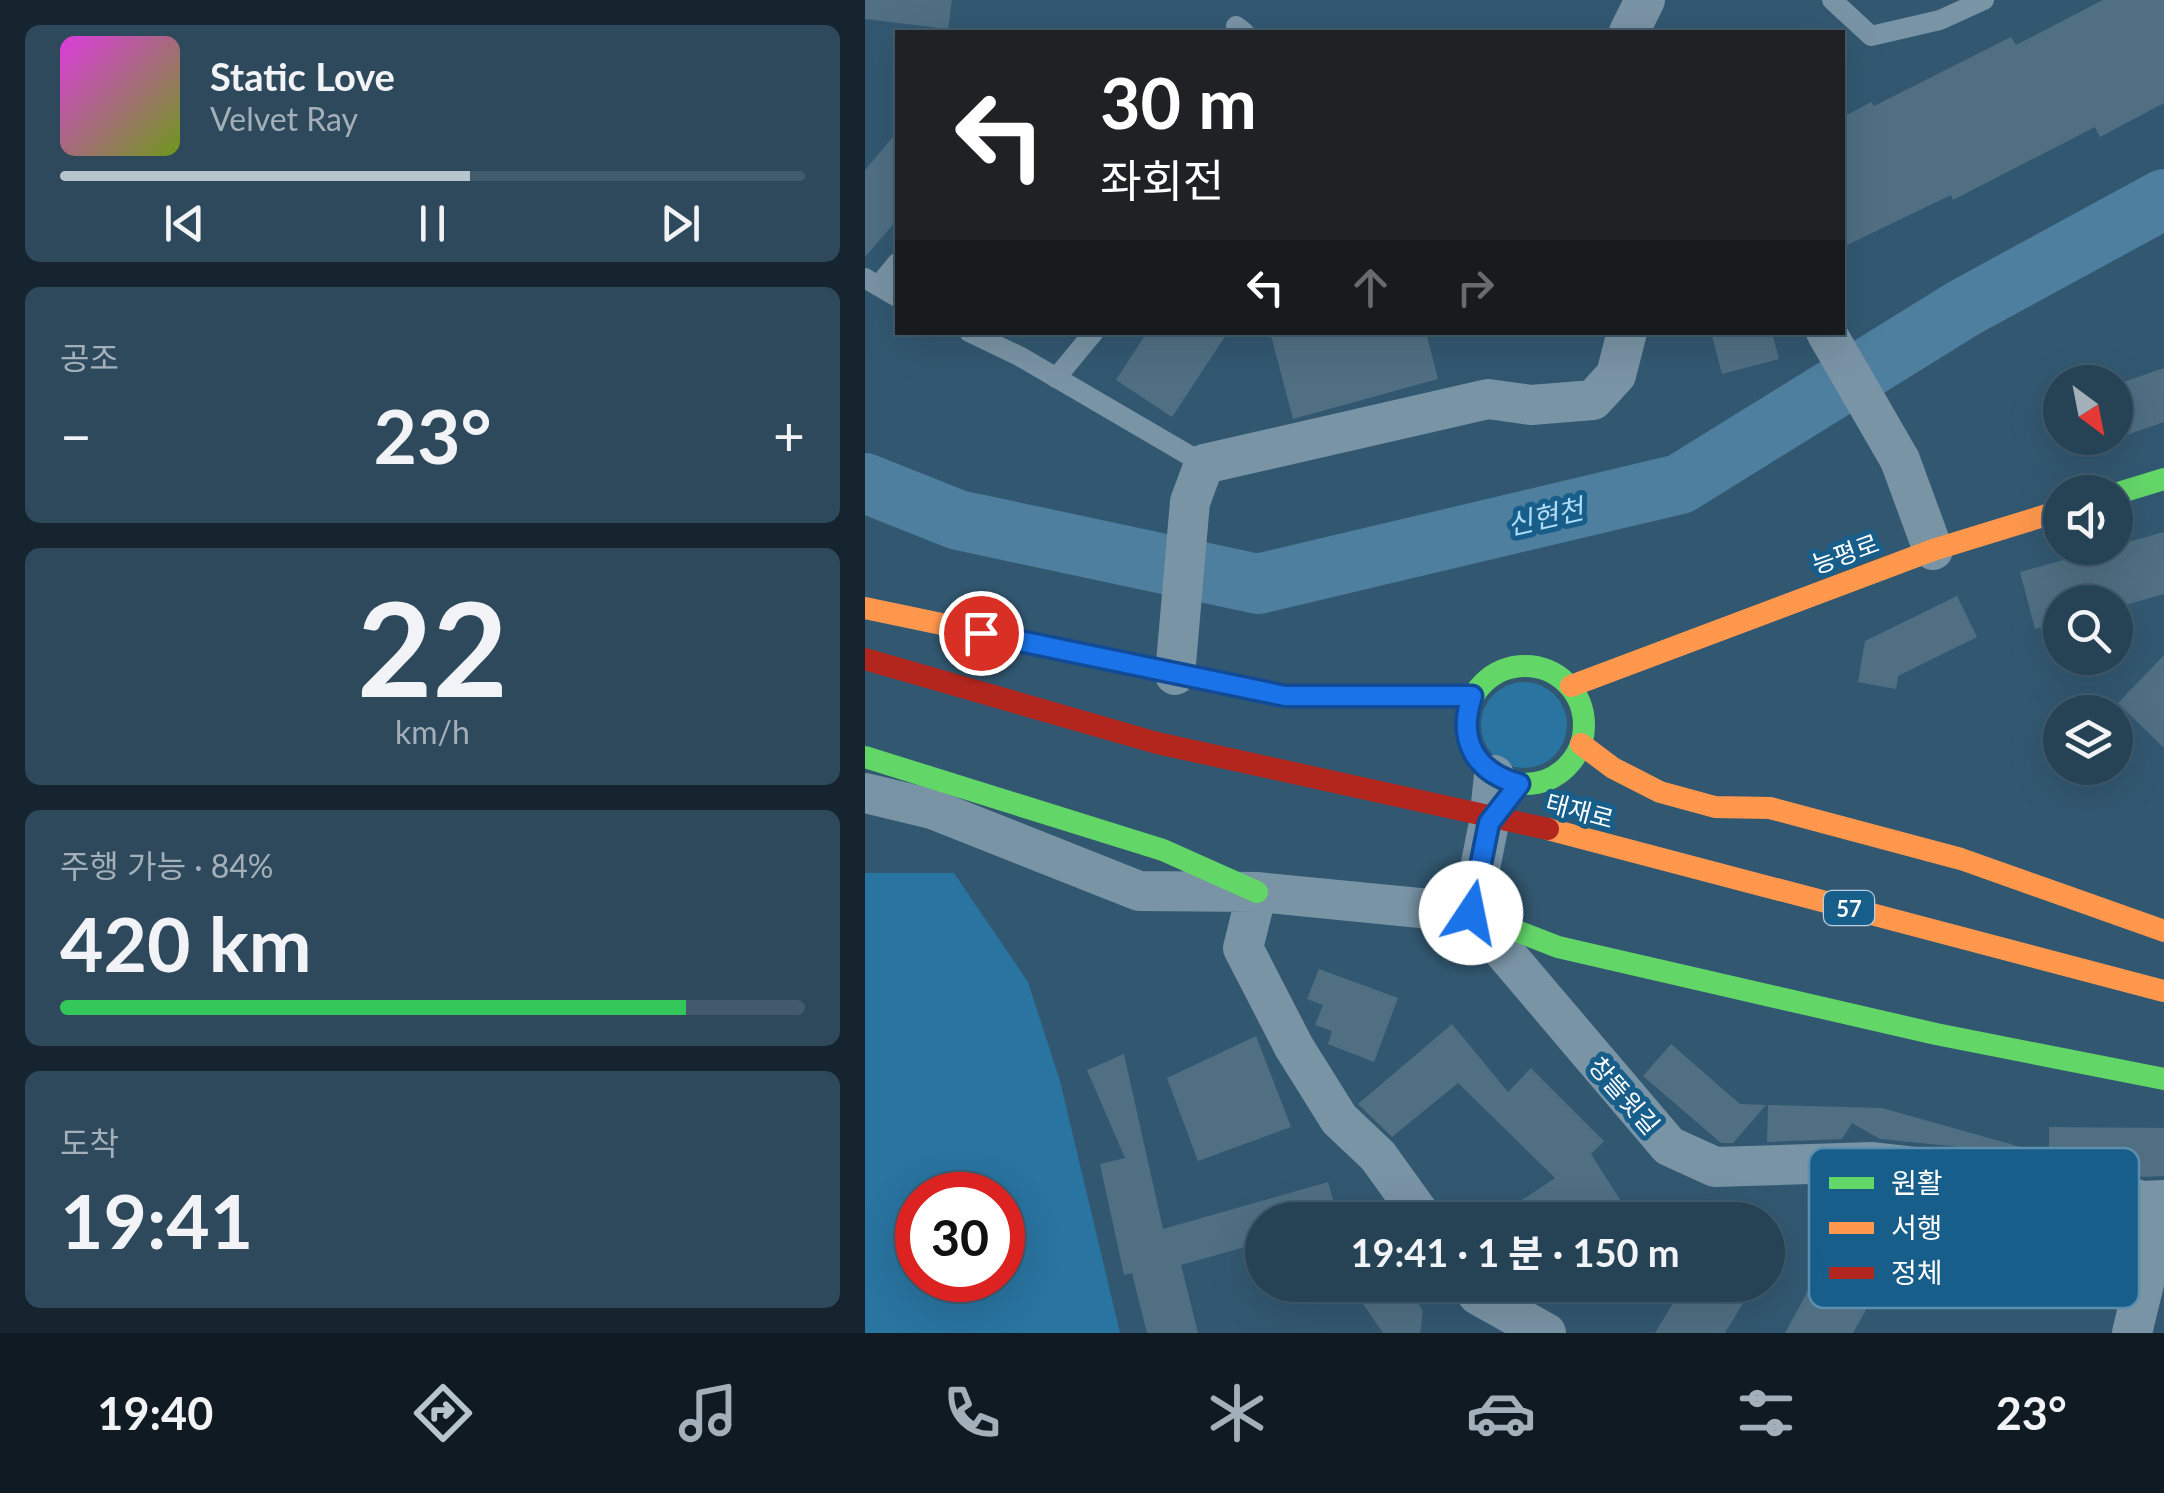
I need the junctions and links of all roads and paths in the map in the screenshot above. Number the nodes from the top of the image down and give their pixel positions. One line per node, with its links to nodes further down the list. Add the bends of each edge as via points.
1 (1645, 0): 4 (street)
2 (1832, 0): 3 (lane, via 1871,36 1940,20)
3 (1984, 0)
4 (1630, 30)
5 (895, 264): 6 (lane)
6 (871, 282): 7 (lane)
7 (895, 296)
8 (975, 335): 12 (lane)
9 (1092, 335): 12 (lane)
10 (1626, 335): 14 (street, via 1616,374 1593,400 1531,405 1487,399)
11 (1831, 339): 17 (street, via 1900,460)
12 (1056, 378): 14 (lane)
13 (2164, 478): 15 (main road)
14 (1197, 483): 21 (street)
15 (2133, 488)
16 (2043, 516): 17 (main road, 능평로)
17 (1933, 550): 19 (main road, 능평로)
18 (865, 608): 21 (main road)
19 (1651, 652): 22 (main road, 능평로); 25 (main road, 능평로)
20 (865, 659): 35 (main road, 태재로 / 57, via 1157,742 1433,801)
21 (1175, 676): 23 (main road, via 1285,696)
22 (1571, 686): 24 (main road, via 1538,666 1519,665 1484,681); 25 (main road)
23 (1408, 696): 24 (main road); 26 (main road)
24 (1472, 696): 26 (main road)
25 (1583, 709): 27 (main road)
26 (1465, 720): 29 (main road, via 1471,752)
27 (1581, 744): 29 (main road, via 1572,761 1539,783); 34 (main road, via 1660,792 1715,807 1770,808 1961,859)
28 (865, 757): 31 (main road, via 1163,850)
29 (1506, 780): 33 (street, via 1485,836)
30 (865, 793): 31 (street, via 932,809 1139,891)
31 (1257, 892): 33 (street); 41 (street, via 1243,948 1339,1119 1378,1156)
32 (1744, 905): 36 (main road, 57)
33 (1471, 913): 37 (main road, via 1558,947); 38 (street, 창뜰윗길, via 1669,1146 1715,1167)
34 (2164, 931)
35 (2164, 991)
36 (2164, 1015)
37 (2164, 1078)
38 (1809, 1164)
39 (2139, 1200): 40 (street, 창뜰윗길)
40 (2164, 1200): 43 (street, 창뜰윗길)
41 (1411, 1202)
42 (1491, 1302): 45 (street)
43 (2139, 1304)
44 (2138, 1308): 46 (street, 창뜰윗길)
45 (1546, 1333)
46 (2132, 1333)

